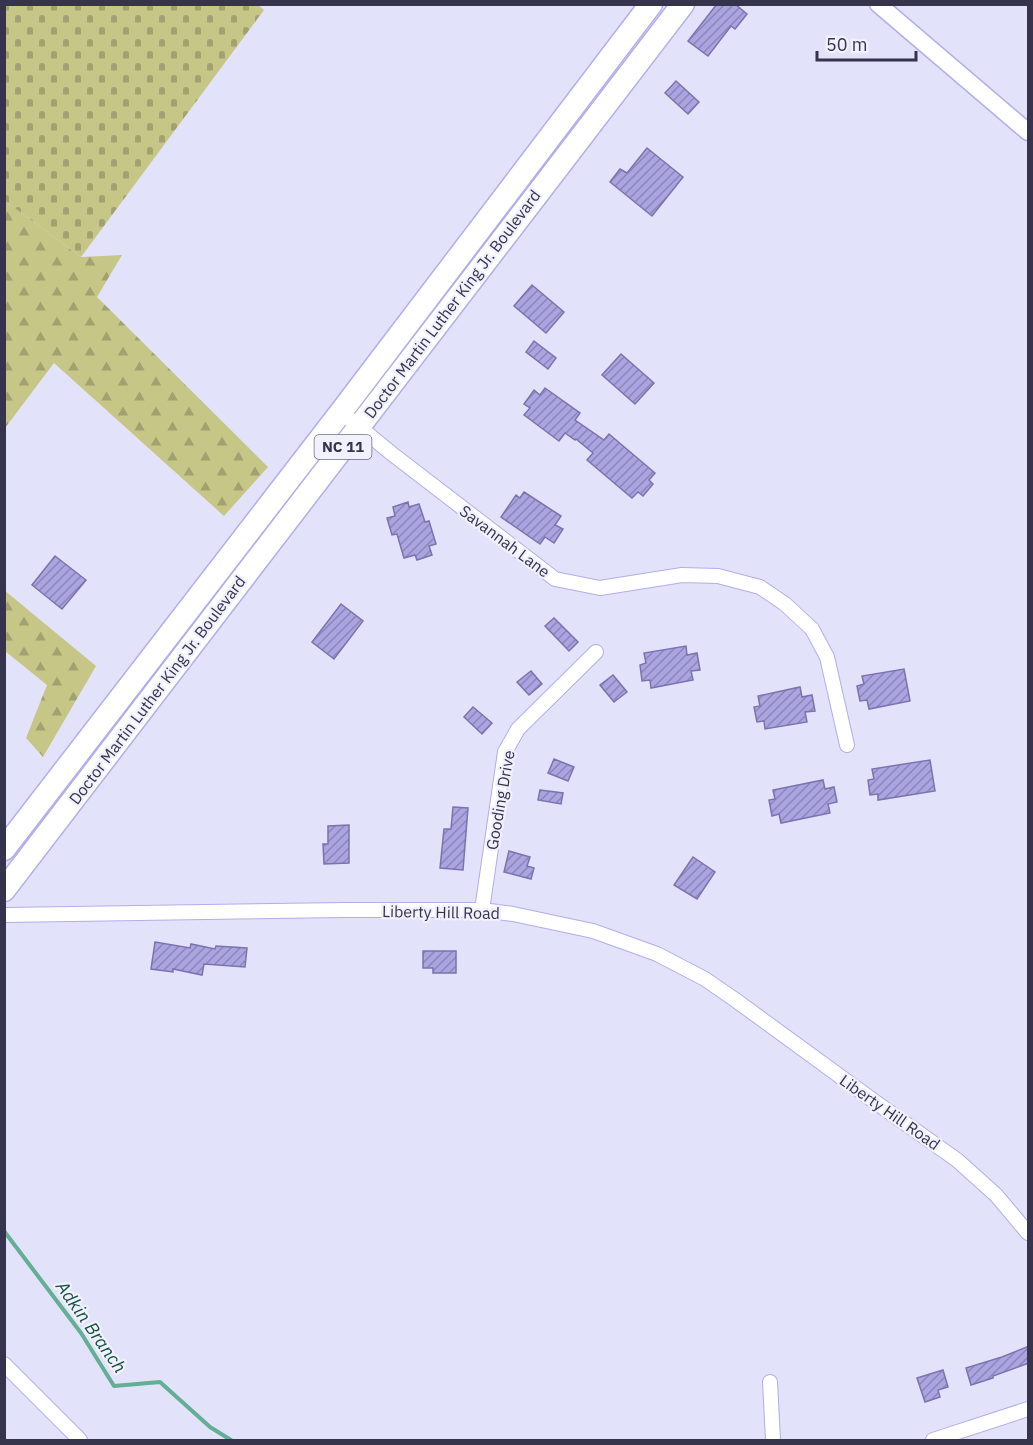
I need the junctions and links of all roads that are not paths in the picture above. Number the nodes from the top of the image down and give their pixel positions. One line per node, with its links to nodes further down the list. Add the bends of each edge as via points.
1 (651, 4): 5 (highway, Doctor Martin Luther King Jr. Boulevard / NC 11)
2 (683, 4): 6 (highway, Doctor Martin Luther King Jr. Boulevard / NC 11)
3 (878, 4): 4 (street)
4 (1029, 132)
5 (341, 412): 6 (street, Savannah Lane); 9 (highway, Doctor Martin Luther King Jr. Boulevard / NC 11)
6 (360, 425): 8 (street, Savannah Lane, via 555,579 600,588 682,575 718,576 760,586 812,629 827,657); 10 (highway, Doctor Martin Luther King Jr. Boulevard / NC 11)
7 (596, 652): 11 (street, Gooding Drive, via 518,729 505,752)
8 (847, 745)
9 (4, 849)
10 (4, 890)
11 (482, 910): 12 (street, Liberty Hill Road); 13 (street, Liberty Hill Road, via 593,931 641,948 705,979 957,1160 996,1195)
12 (4, 915)
13 (1029, 1233)
14 (4, 1364): 17 (street)
15 (770, 1382): 18 (street)
16 (1029, 1409): 19 (street)
17 (80, 1440)
18 (773, 1440)
19 (936, 1440)

